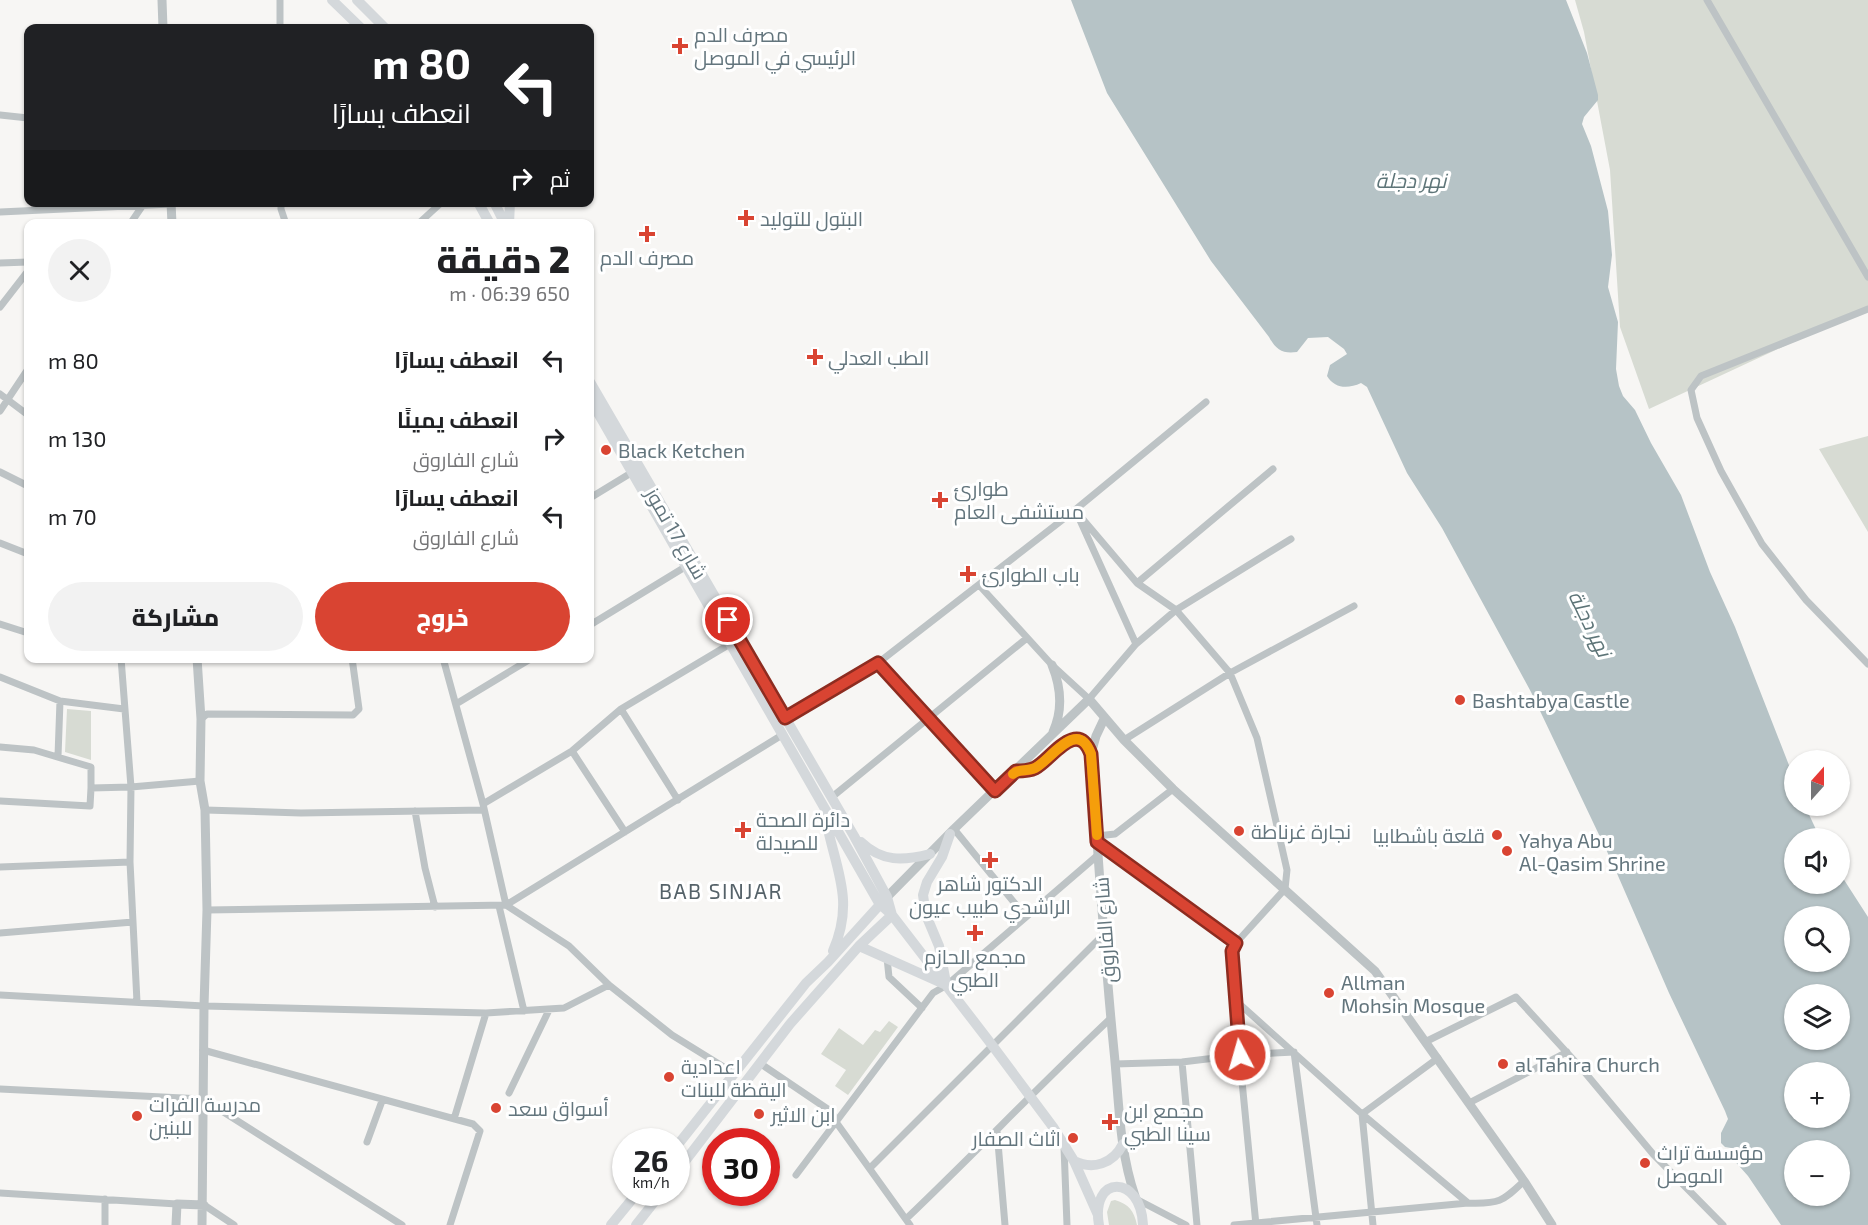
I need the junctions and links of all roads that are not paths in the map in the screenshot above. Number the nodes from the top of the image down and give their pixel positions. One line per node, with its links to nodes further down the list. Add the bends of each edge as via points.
1 (162, 0): 7 (street)
2 (280, 0): 8 (street)
3 (332, 0): 6 (main road)
4 (1707, 0): 20 (street)
5 (359, 2): 6 (main road); 10 (main road)
6 (349, 16): 9 (main road)
7 (163, 24)
8 (280, 24)
9 (356, 24)
10 (380, 24)
11 (0, 115): 12 (street)
12 (24, 118)
13 (119, 207): 15 (street)
14 (437, 207): 16 (street)
15 (0, 212)
16 (423, 219)
17 (24, 262): 18 (street)
18 (0, 263)
19 (24, 276): 21 (street)
20 (1868, 277)
21 (0, 307)
22 (1868, 309): 57 (street, via 1701,376 1691,390 1697,418 1721,471 1762,544 1806,600)
23 (24, 375): 26 (street)
24 (594, 389): 67 (main road, شارع 17 تموز)
25 (0, 394): 26 (street)
26 (8, 399): 29 (street); 30 (street)
27 (1206, 402): 36 (street)
28 (594, 406): 33 (main road, شارع 17 تموز)
29 (0, 411)
30 (24, 412)
31 (1273, 469): 41 (street)
32 (0, 472): 34 (street)
33 (632, 473): 35 (street); 40 (main road, شارع 17 تموز)
34 (24, 484)
35 (594, 496)
36 (1075, 510): 41 (street); 42 (street); 50 (street)
37 (1291, 539): 44 (street)
38 (0, 543): 39 (street)
39 (24, 552)
40 (685, 567): 45 (street); 49 (main road, شارع 17 تموز)
41 (1137, 583): 44 (street)
42 (979, 585): 48 (street); 56 (street)
43 (1354, 606): 59 (street)
44 (1176, 610): 50 (street); 59 (street)
45 (594, 622)
46 (0, 624): 47 (street)
47 (24, 632)
48 (1027, 638): 58 (street); 66 (street)
49 (730, 644): 65 (street); 70 (main road, شارع 17 تموز)
50 (1136, 644): 61 (street)
51 (121, 663): 64 (street)
52 (196, 663): 68 (street)
53 (353, 663): 68 (street, via 359,709 353,715 207,714)
54 (444, 663): 63 (street)
55 (524, 663): 63 (street)
56 (878, 663): 66 (street); 67 (street)
57 (1868, 664)
58 (1052, 665): 61 (street); 71 (street, via 1060,700)
59 (1230, 673): 72 (street); 98 (street, via 1257,738 1287,870)
60 (0, 677): 62 (street)
61 (1089, 699): 69 (street); 71 (street)
62 (60, 701): 64 (street); 76 (street)
63 (456, 704): 87 (street)
64 (124, 709): 80 (street)
65 (621, 709): 74 (street); 84 (street)
66 (928, 717): 82 (street); 83 (street)
67 (785, 718): 83 (main road, شارع 17 تموز)
68 (201, 719): 78 (street)
69 (1104, 719): 72 (street); 75 (street)
70 (782, 735): 84 (street); 86 (main road, شارع 17 تموز)
71 (1051, 736): 77 (street)
72 (1124, 740): 81 (street)
73 (0, 747): 76 (street)
74 (572, 751): 87 (street); 91 (street)
75 (1091, 754): 77 (street, via 1086,744 1070,740 1037,767); 93 (street, شارع الفاروق)
76 (58, 756): 79 (street, via 91,767)
77 (1016, 771): 82 (street)
78 (200, 781): 80 (street); 88 (street)
79 (91, 788): 80 (street); 85 (street, via 90,806)
80 (131, 788): 96 (street)
81 (1173, 789): 93 (street, via 1116,834); 98 (street)
82 (995, 791): 90 (street)
83 (832, 797): 92 (main road, شارع 17 تموز)
84 (678, 800): 91 (street)
85 (0, 801)
86 (824, 806): 99 (main road, شارع 17 تموز); 111 (main road, via 844,896 839,936)
87 (483, 807): 89 (street); 100 (street)
88 (205, 810): 89 (street); 102 (street)
89 (415, 811): 101 (street)
90 (952, 831): 94 (street); 104 (street); 113 (main road, via 923,900)
91 (625, 832): 100 (street)
92 (854, 836): 94 (main road, via 867,849 895,860); 99 (main road, شارع 17 تموز)
93 (1097, 839): 95 (street, شارع الفاروق); 108 (street)
94 (930, 854): 99 (street)
95 (1098, 855): 104 (street); 107 (street, شارع الفاروق)
96 (130, 862): 97 (street); 105 (street)
97 (0, 867)
98 (1285, 889): 108 (street); 123 (street, via 1375,971)
99 (883, 900): 103 (main road, شارع 17 تموز); 111 (main road)
100 (502, 905): 101 (street); 112 (street, via 568,946); 120 (street)
101 (435, 907): 102 (street)
102 (207, 909): 117 (street)
103 (892, 915): 109 (main road); 113 (main road, شارع 17 تموز)
104 (1026, 917): 113 (street)
105 (133, 922): 106 (street); 116 (street)
106 (0, 933)
107 (1105, 933): 122 (street, شارع الفاروق); 124 (street)
108 (1236, 943): 115 (street, via 1232,951)
109 (860, 946): 110 (main road); 131 (main road, via 790,1024)
110 (886, 958): 113 (main road); 118 (street, via 889,977)
111 (828, 962): 133 (main road, via 806,983)
112 (609, 985): 119 (street, via 564,1008); 133 (street, via 672,1035)
113 (947, 985): 118 (street, via 933,993); 124 (main road, شارع 17 تموز)
114 (0, 995): 116 (street)
115 (1234, 999): 126 (street); 128 (street)
116 (137, 1002): 117 (street)
117 (204, 1006): 121 (street); 125 (street)
118 (922, 1008): 142 (street)
119 (549, 1010): 120 (street); 135 (street)
120 (524, 1011): 121 (street)
121 (486, 1013): 141 (street)
122 (1111, 1018): 132 (street, شارع الفاروق); 136 (street)
123 (1427, 1041): 127 (street, via 1516,997); 129 (street)
124 (992, 1045): 136 (main road, شارع 17 تموز); 150 (street)
125 (203, 1050): 137 (street); 138 (street)
126 (1294, 1052): 128 (street); 140 (street); 164 (street)
127 (1567, 1052): 139 (street); 182 (street, via 1653,1154)
128 (1240, 1055): 130 (street); 165 (street)
129 (1438, 1058): 139 (street); 140 (street)
130 (1182, 1062): 132 (street); 178 (street)
131 (761, 1064): 142 (street, via 832,1112); 148 (main road)
132 (1115, 1064): 147 (street, شارع الفاروق)
133 (735, 1074): 143 (main road)
134 (0, 1089): 137 (street)
135 (509, 1094)
136 (1030, 1095): 144 (street); 146 (main road, شارع 17 تموز)
137 (203, 1099): 158 (street); 170 (street)
138 (382, 1101): 141 (street); 145 (street)
139 (1469, 1103): 152 (street)
140 (1362, 1114): 156 (street); 161 (street)
141 (454, 1119): 171 (street, via 473,1124 480,1131)
142 (836, 1122): 150 (street); 151 (street)
143 (690, 1130)
144 (997, 1131): 163 (street); 174 (street)
145 (367, 1142)
146 (1064, 1144): 149 (main road, شارع 17 تموز); 175 (street)
147 (1123, 1144): 149 (main road, via 1105,1162 1093,1165); 154 (street, شارع الفاروق)
148 (690, 1155)
149 (1074, 1161): 162 (main road, شارع 17 تموز)
150 (870, 1168): 163 (street)
151 (796, 1175)
152 (1524, 1181): 156 (street, via 1504,1200); 181 (street)
153 (0, 1192): 155 (street)
154 (1137, 1198): 162 (main road, via 1121,1187 1108,1189 1099,1202); 176 (main road, شارع الفاروق); 177 (street)
155 (105, 1199): 157 (street); 166 (street)
156 (1468, 1203): 161 (street)
157 (177, 1204): 158 (street); 167 (street)
158 (204, 1205): 168 (street); 169 (street)
159 (627, 1206): 172 (main road)
160 (651, 1206): 173 (main road)
161 (1371, 1212): 164 (street); 180 (street)
162 (1099, 1220)
163 (909, 1221)
164 (1317, 1221): 165 (street)
165 (1256, 1224): 179 (street)
166 (105, 1225)
167 (176, 1225)
168 (202, 1225)
169 (234, 1225)
170 (402, 1225)
171 (450, 1225)
172 (611, 1225)
173 (636, 1225)
174 (1005, 1225)
175 (1067, 1225)
176 (1143, 1225)
177 (1186, 1225)
178 (1197, 1225)
179 (1234, 1225)
180 (1373, 1225)
181 (1552, 1225)
182 (1723, 1225)

